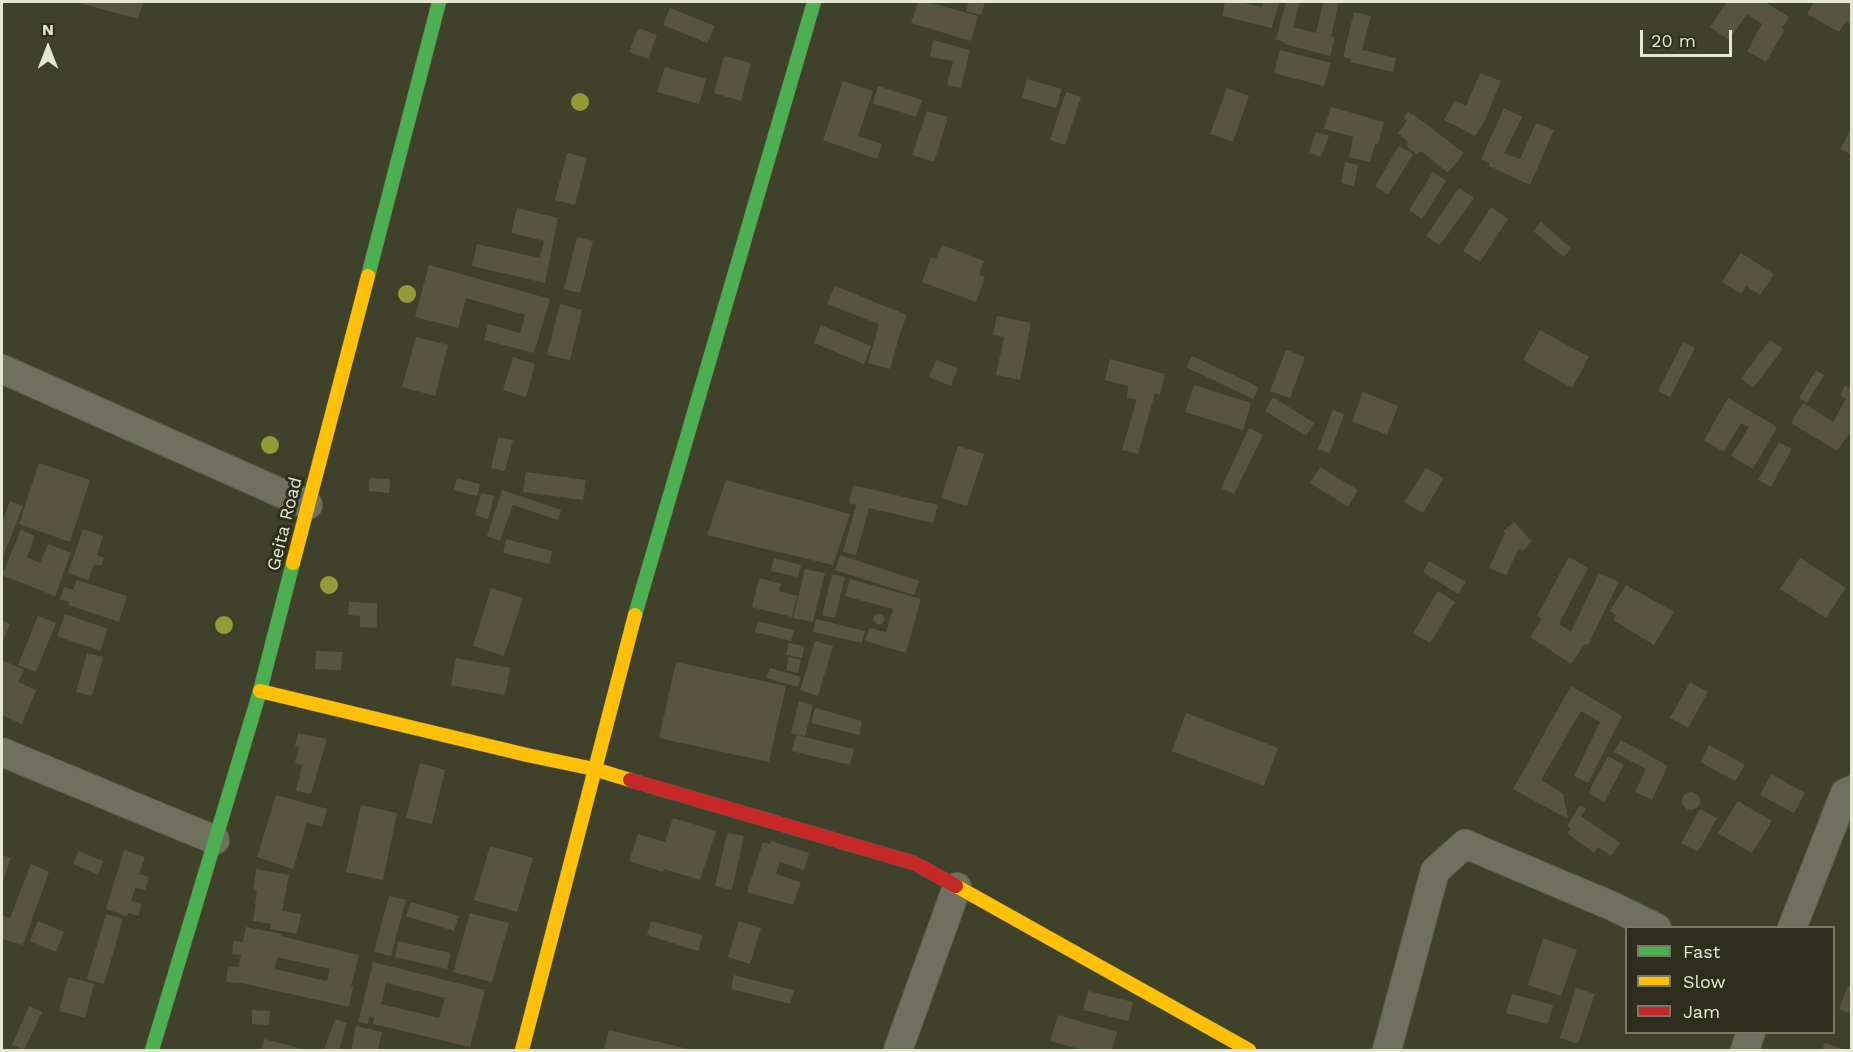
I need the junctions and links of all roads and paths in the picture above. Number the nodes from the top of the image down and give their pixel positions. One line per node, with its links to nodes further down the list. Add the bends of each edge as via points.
1 (439, 2): 4 (street, Geita Road)
2 (814, 2): 7 (street, via 646,572)
3 (2, 369): 4 (street)
4 (308, 505): 5 (street, Geita Road)
5 (260, 691): 7 (street); 9 (street, Geita Road)
6 (2, 753): 9 (street)
7 (594, 769): 10 (street, via 914,863); 15 (street)
8 (1851, 790): 12 (street, via 1845,793)
9 (215, 840): 14 (street, Geita Road)
10 (957, 887): 16 (street); 17 (street)
11 (1655, 926): 18 (street, via 1465,844 1435,871)
12 (1792, 926)
13 (1749, 1034): 19 (street)
14 (152, 1050)
15 (522, 1050)
16 (898, 1050)
17 (1249, 1050)
18 (1387, 1050)
19 (1745, 1050)

